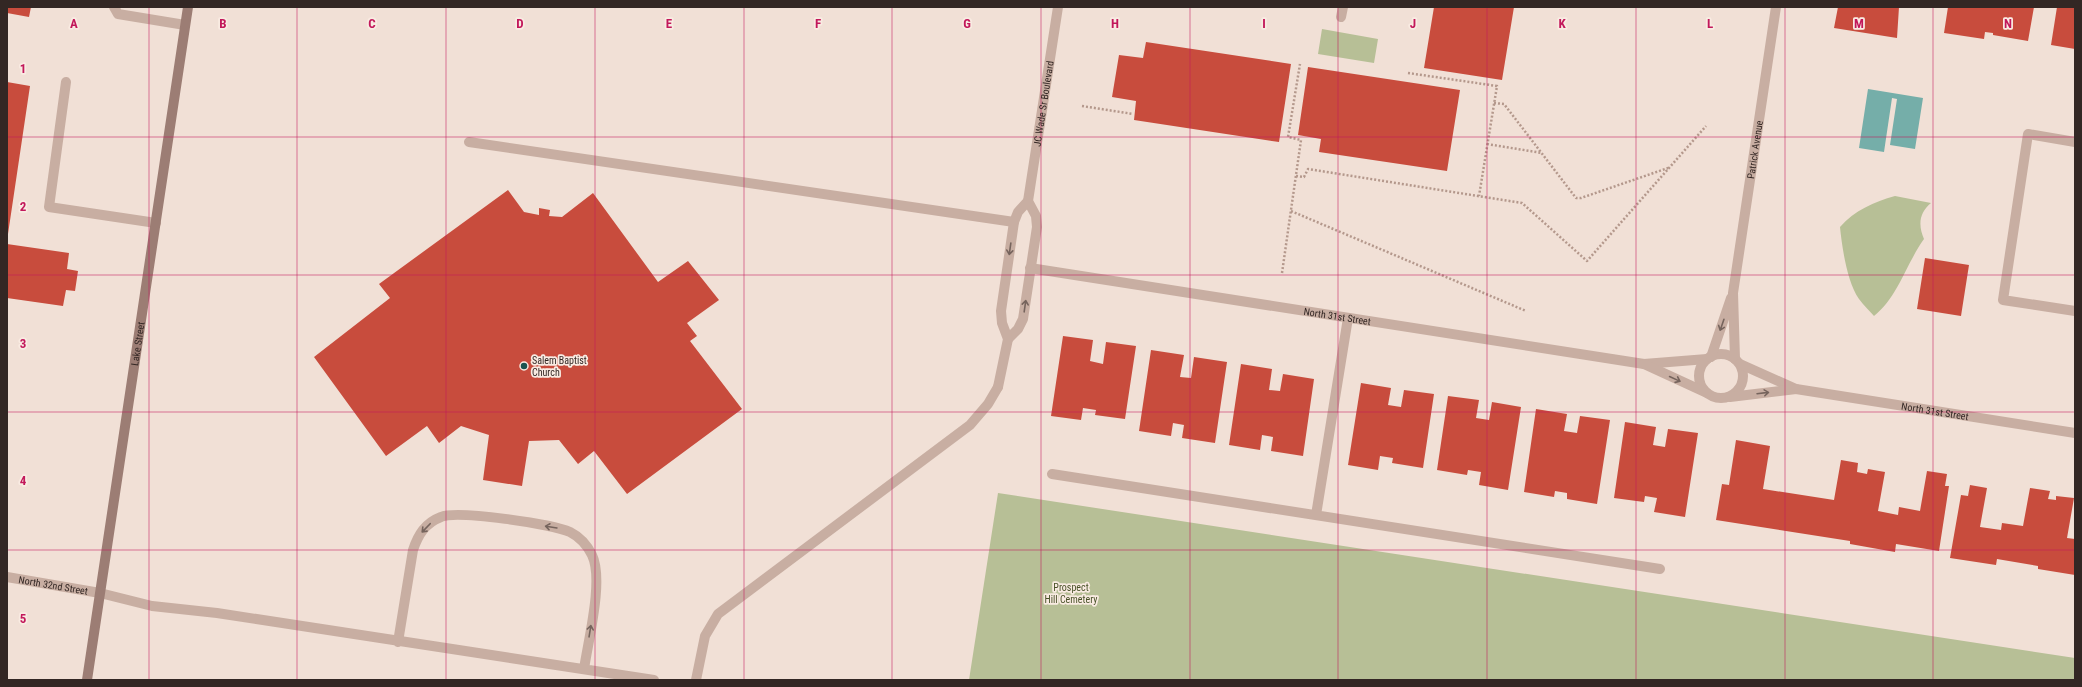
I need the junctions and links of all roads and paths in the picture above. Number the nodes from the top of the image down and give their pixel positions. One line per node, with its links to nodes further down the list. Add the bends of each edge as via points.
1 (114, 7): 5 (street, via 118,14)
2 (188, 7): 5 (main road, Lake Street)
3 (1058, 7): 20 (street, JC Wade Sr Boulevard)
4 (1776, 7): 26 (street, Patrick Avenue)
5 (185, 25): 23 (main road, Lake Street)
6 (1300, 64): 18 (path, via 1288,138 1301,140)
7 (1408, 73): 9 (path, via 1496,86)
8 (66, 82): 23 (street, via 49,207)
9 (1494, 103): 15 (path); 16 (path, via 1504,104)
10 (1082, 106): 11 (path)
11 (1133, 114)
12 (1706, 126): 17 (path)
13 (469, 142): 22 (street)
14 (2075, 142): 28 (street, via 2028,134 2003,300)
15 (1487, 144): 16 (path); 19 (path)
16 (1542, 153): 17 (path, via 1576,198)
17 (1669, 168): 19 (path, via 1588,261 1522,203)
18 (1296, 176): 19 (path, via 1304,177 1308,169); 21 (path)
19 (1479, 196)
20 (1028, 201): 22 (street, JC Wade Sr Boulevard, via 1018,212); 24 (street, JC Wade Sr Boulevard, via 1036,216 1037,227)
21 (1290, 211): 25 (path); 27 (path)
22 (1014, 222): 30 (street, JC Wade Sr Boulevard, one-way to 30, via 1002,311 1002,323)
23 (156, 223): 42 (main road, Lake Street)
24 (1030, 268): 29 (street, North 31st Street); 30 (street, JC Wade Sr Boulevard, one-way to 24, via 1023,319)
25 (1282, 273)
26 (1733, 293): 31 (street, Patrick Avenue, one-way to 31); 32 (street, Patrick Avenue)
27 (1526, 311)
28 (2075, 311)
29 (1348, 318): 33 (street, North 31st Street); 39 (street)
30 (1008, 340): 47 (street, JC Wade Sr Boulevard, via 998,387 988,404 970,425 718,614 704,636)
31 (1709, 358): 32 (street, via 1722,354); 33 (street, North 31st Street); 35 (street, via 1702,365 1700,380)
32 (1738, 361): 34 (street, North 31st Street); 36 (street, via 1743,372 1741,386)
33 (1644, 364): 35 (street, North 31st Street, one-way to 35)
34 (1796, 389): 36 (street, North 31st Street, one-way to 34); 37 (street, North 31st Street)
35 (1707, 393): 36 (street, via 1714,397)
36 (1730, 397)
37 (2075, 433)
38 (1052, 474): 39 (street)
39 (1316, 515): 40 (street)
40 (1660, 569)
41 (7, 577): 42 (street, North 32nd Street)
42 (100, 593): 43 (street, North 32nd Street, via 152,606 217,613); 45 (main road, Lake Street)
43 (398, 642): 44 (street, North 32nd Street); 44 (street, one-way to 43, via 597,577 593,557 587,545 578,536 557,528 470,514 441,516 427,524 417,537)
44 (584, 669): 46 (street, North 32nd Street)
45 (87, 680)
46 (654, 680)
47 (696, 680)

